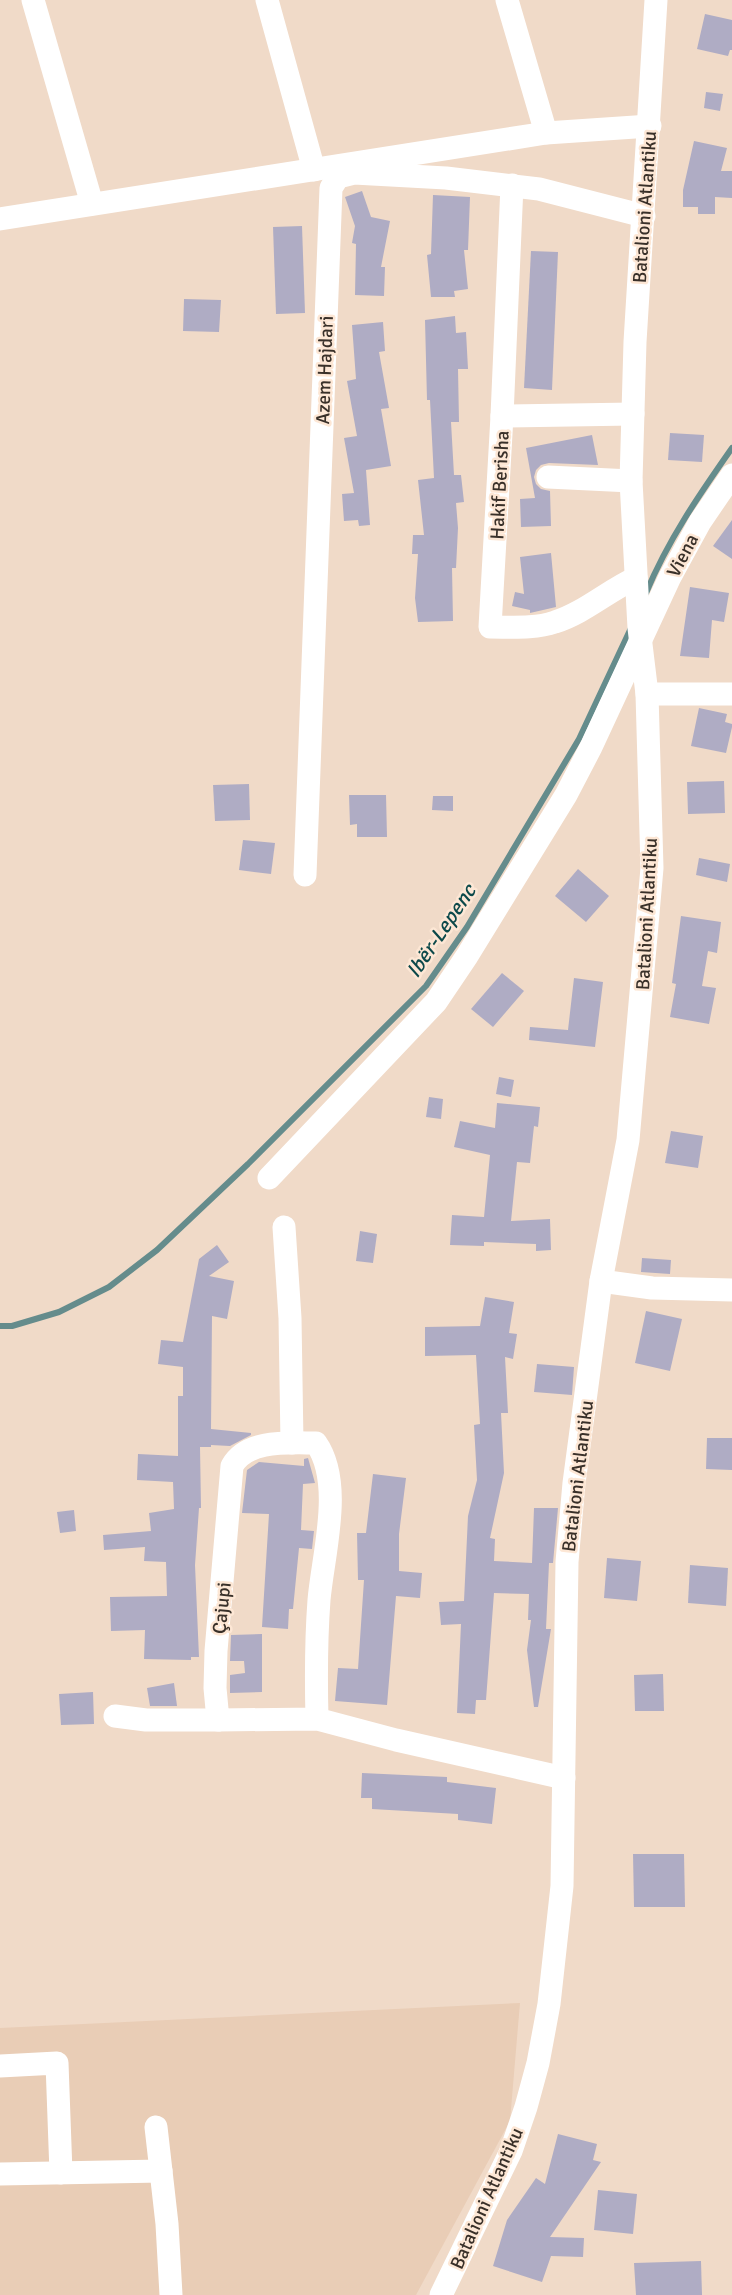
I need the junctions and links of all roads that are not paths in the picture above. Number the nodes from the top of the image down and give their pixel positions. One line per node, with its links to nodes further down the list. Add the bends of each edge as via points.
1 (33, 0): 9 (street)
2 (267, 0): 7 (street)
3 (507, 0): 6 (street)
4 (656, 0): 5 (street, Batalioni Atlantiku)
5 (650, 126): 6 (street); 10 (street, Batalioni Atlantiku)
6 (546, 134): 7 (street)
7 (314, 170): 9 (street)
8 (512, 185): 10 (street, Azem Hajdari); 13 (street, Hakif Berisha); 21 (street, Azem Hajdari, via 354,173 338,177 331,188)
9 (92, 204): 11 (street)
10 (644, 216): 12 (street, Batalioni Atlantiku)
11 (0, 219)
12 (633, 414): 13 (street); 16 (street, Batalioni Atlantiku)
13 (502, 416): 17 (street, Hakif Berisha, via 490,627 554,623)
14 (732, 475): 18 (street, Viena, via 700,522)
15 (548, 477): 16 (street)
16 (631, 481): 17 (street, Batalioni Atlantiku)
17 (636, 578): 18 (street, Batalioni Atlantiku)
18 (640, 634): 19 (street, Batalioni Atlantiku); 22 (street, Batalioni Atlantiku, via 566,794 436,1002)
19 (647, 694): 20 (street); 24 (street, Batalioni Atlantiku, via 652,869 628,1140)
20 (732, 694)
21 (305, 875)
22 (269, 1178)
23 (284, 1227): 26 (street)
24 (601, 1281): 25 (street); 32 (street, Batalioni Atlantiku, via 567,1562)
25 (732, 1290)
26 (291, 1405): 27 (street); 28 (street)
27 (292, 1443): 28 (street, Çajupi); 31 (street, Çajupi, via 245,1451 232,1466 216,1651)
28 (316, 1443): 30 (street, via 328,1468 330,1491 316,1646)
29 (115, 1716): 31 (street)
30 (317, 1718): 31 (street); 32 (street)
31 (218, 1720)
32 (564, 1778): 39 (street, Batalioni Atlantiku, via 562,1886 538,2063 511,2151)
33 (0, 2066): 36 (street, via 57,2063)
34 (156, 2127): 35 (street)
35 (161, 2171): 36 (street); 38 (street)
36 (61, 2173): 37 (street)
37 (0, 2174)
38 (171, 2295)
39 (441, 2295)

